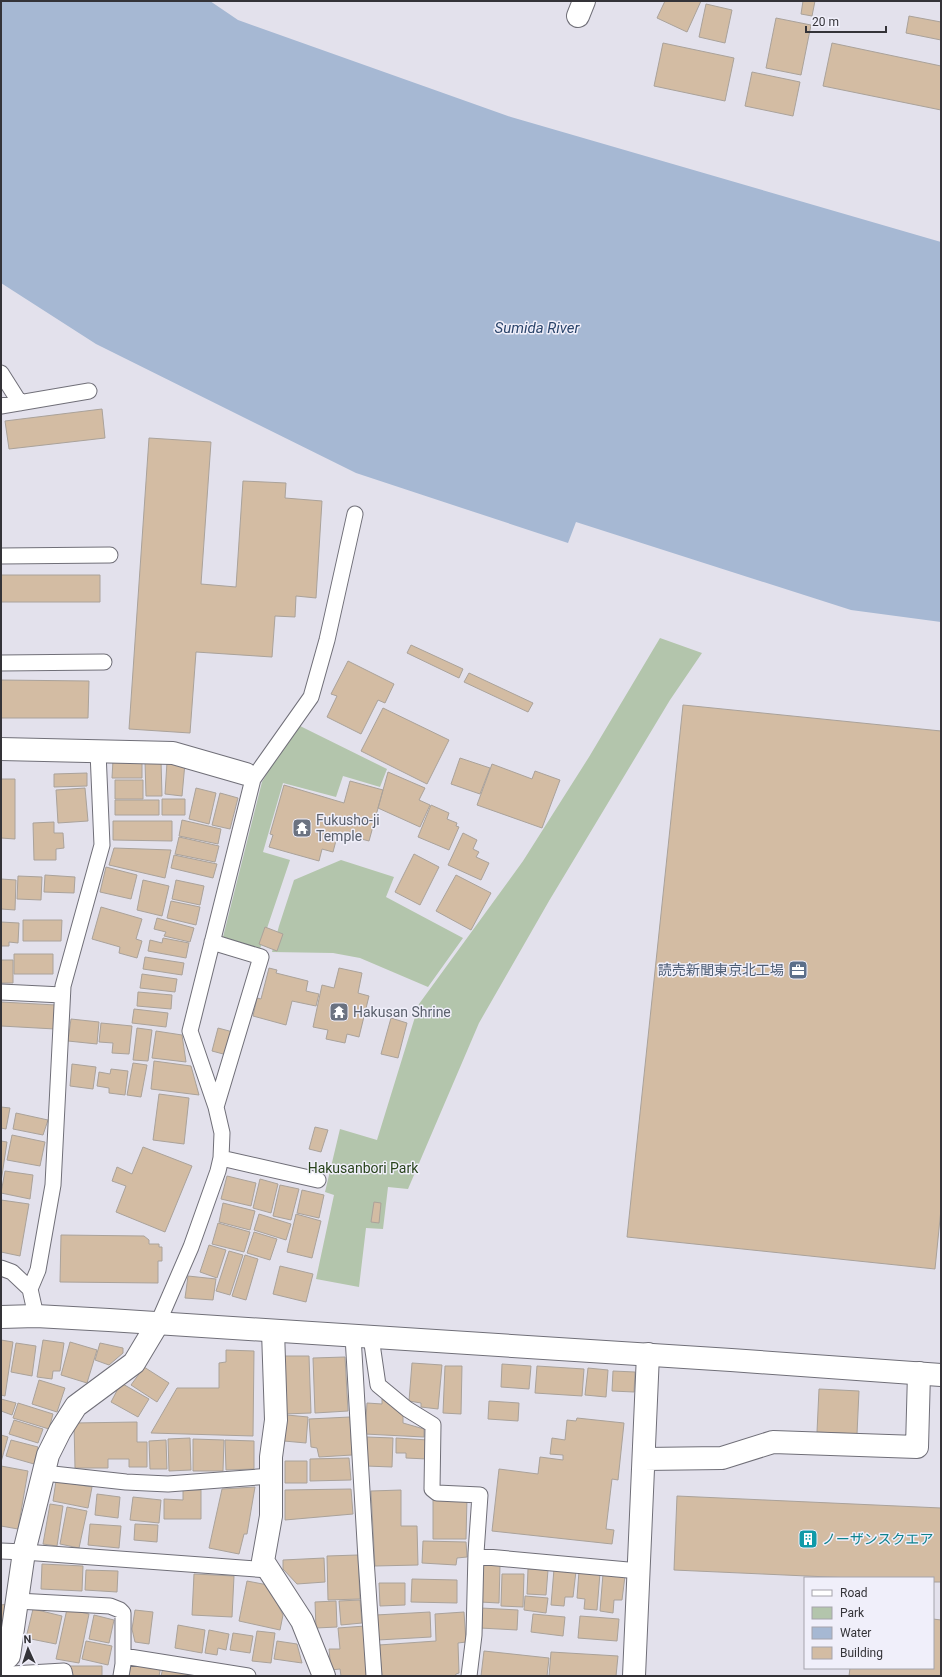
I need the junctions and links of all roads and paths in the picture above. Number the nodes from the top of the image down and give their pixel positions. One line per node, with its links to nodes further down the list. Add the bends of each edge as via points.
1 (1, 373): 3 (lane)
2 (89, 391): 3 (lane)
3 (20, 403): 4 (lane)
4 (1, 406)
5 (355, 514): 12 (lane, via 327,640 311,697)
6 (110, 555): 7 (lane)
7 (1, 556)
8 (104, 662): 9 (lane)
9 (1, 663)
10 (1, 749): 11 (street)
11 (98, 752): 12 (street, via 173,753); 15 (lane, via 102,846)
12 (250, 776): 13 (lane)
13 (212, 942): 16 (lane, via 190,1031); 16 (lane, via 262,957)
14 (1, 992): 15 (lane)
15 (62, 994): 20 (lane, via 53,1185 38,1270)
16 (216, 1107): 17 (lane, via 222,1133)
17 (221, 1158): 18 (lane); 23 (lane, via 192,1247)
18 (318, 1180)
19 (1, 1268): 20 (lane, via 12,1272)
20 (30, 1289): 21 (lane)
21 (36, 1316): 22 (street); 23 (street)
22 (1, 1317)
23 (158, 1323): 24 (street); 30 (street, via 134,1363 76,1406 48,1455)
24 (273, 1331): 25 (street); 31 (street, via 276,1420)
25 (362, 1336): 26 (street); 34 (lane, via 378,1384 408,1409 433,1425 432,1489 437,1493 480,1495); 45 (lane, via 366,1559)
26 (648, 1354): 27 (street); 29 (street)
27 (919, 1373): 28 (street); 29 (street, via 917,1448 773,1442 722,1458)
28 (941, 1375)
29 (644, 1459): 36 (street)
30 (44, 1473): 31 (lane, via 168,1484); 33 (street)
31 (271, 1476): 35 (street, via 271,1516 264,1560)
32 (1, 1552): 33 (lane)
33 (24, 1552): 35 (lane); 37 (street)
34 (476, 1556): 36 (lane); 46 (lane, via 474,1635)
35 (269, 1570): 44 (street, via 302,1620)
36 (639, 1570): 47 (street)
37 (17, 1601): 38 (lane, via 110,1606 120,1610 123,1614); 39 (street, via 9,1656)
38 (123, 1656): 42 (lane); 43 (lane)
39 (1, 1663)
40 (1, 1672): 41 (lane, via 12,1674 64,1671)
41 (64, 1676)
42 (121, 1676)
43 (248, 1676)
44 (324, 1676)
45 (374, 1676)
46 (469, 1676)
47 (634, 1676)

